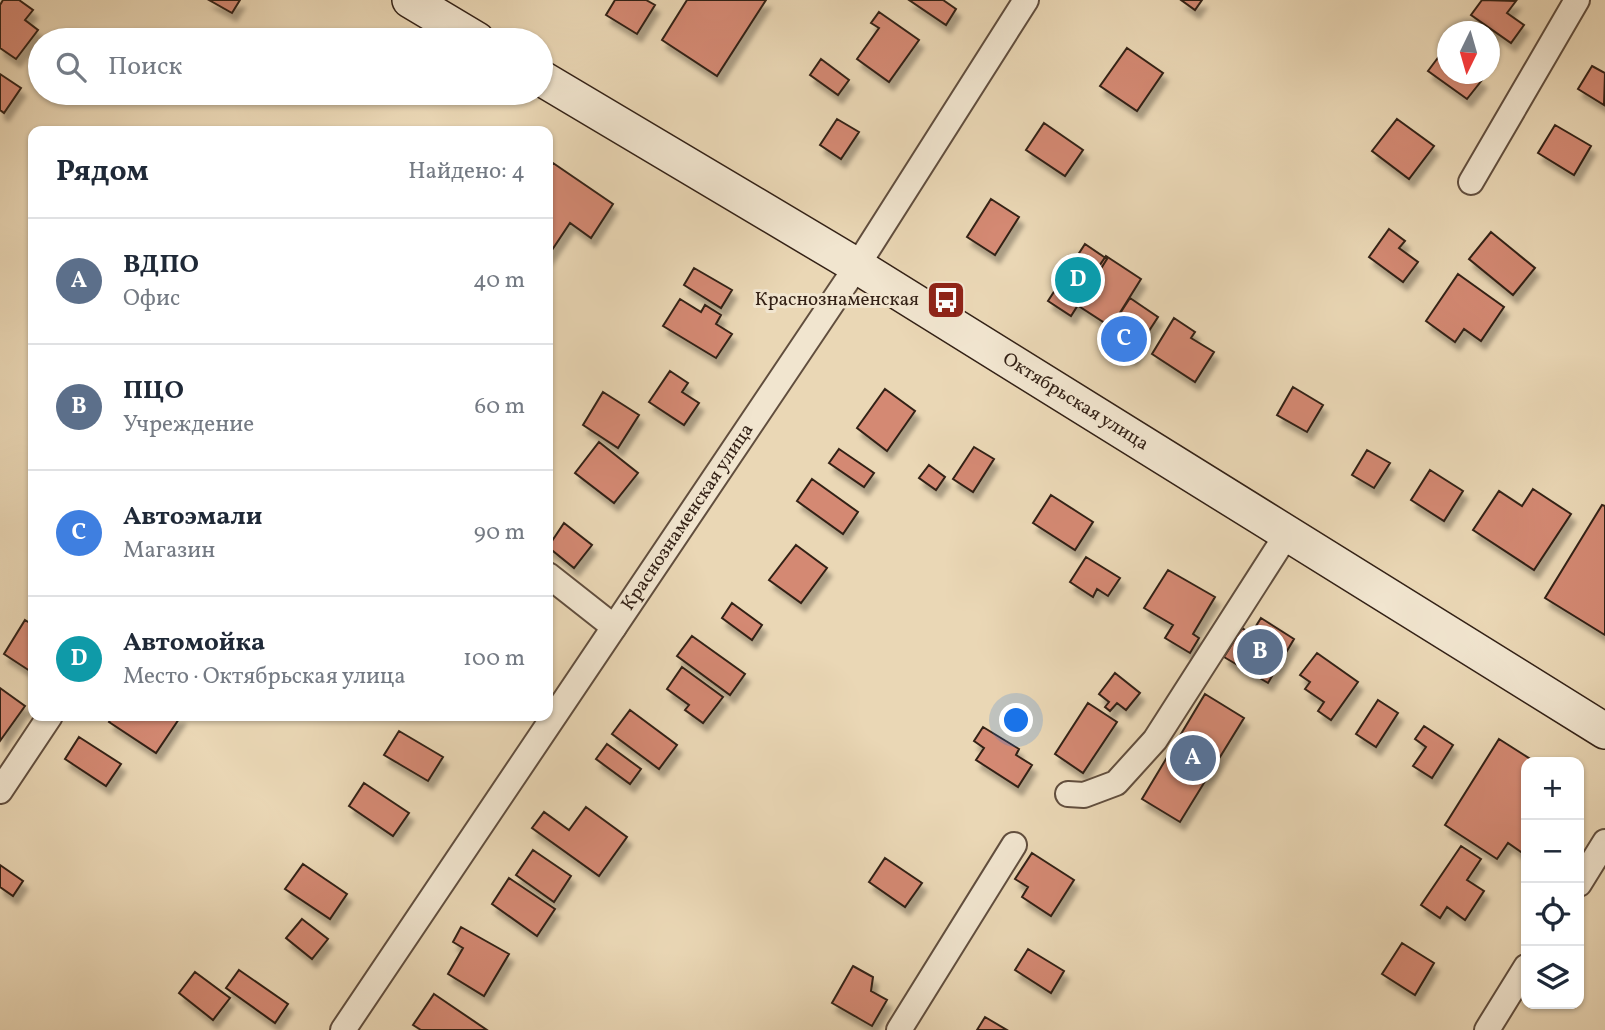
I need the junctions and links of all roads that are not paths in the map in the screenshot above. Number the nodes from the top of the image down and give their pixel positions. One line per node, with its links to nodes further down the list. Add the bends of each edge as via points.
1 (410, 0): 4 (main road)
2 (1026, 0): 7 (street, Краснознаменская улица)
3 (1577, 0): 6 (street)
4 (458, 28)
5 (553, 85): 7 (main road, Октябрьская улица)
6 (1471, 182)
7 (857, 266): 8 (main road, Октябрьская улица); 10 (street, Краснознаменская улица)
8 (1287, 534): 14 (main road, Октябрьская улица); 16 (street, via 1155,740 1116,783 1084,795)
9 (553, 579): 10 (street)
10 (614, 626): 11 (street, Краснознаменская улица)
11 (553, 717)
12 (47, 721): 15 (street)
13 (550, 721): 21 (street, Краснознаменская улица)
14 (1605, 731)
15 (0, 791)
16 (1068, 794)
17 (1605, 842): 19 (street)
18 (1014, 845): 22 (street)
19 (1580, 883)
20 (1521, 975): 23 (street)
21 (343, 1030)
22 (899, 1030)
23 (1487, 1030)

